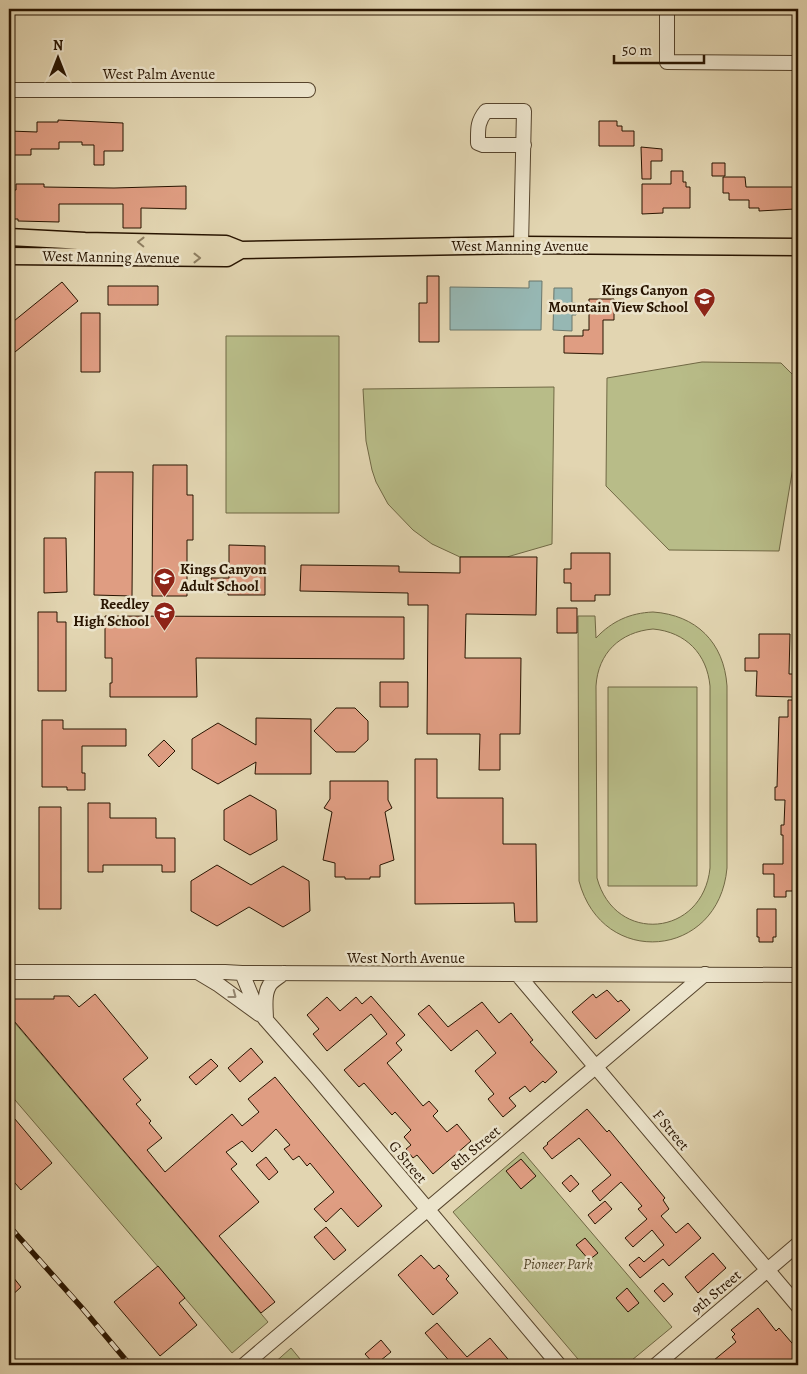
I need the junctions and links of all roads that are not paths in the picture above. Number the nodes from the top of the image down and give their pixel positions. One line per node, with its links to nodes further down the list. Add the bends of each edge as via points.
1 (667, 9): 2 (street, via 667,62)
2 (798, 63)
3 (9, 90): 4 (street, West Palm Avenue)
4 (308, 90)
5 (524, 144): 7 (street)
6 (9, 237): 9 (main road, West Manning Avenue, one-way to 6, via 226,244)
7 (521, 245): 8 (main road, West Manning Avenue); 9 (main road, West Manning Avenue)
8 (798, 247)
9 (241, 250): 10 (main road, West Manning Avenue, one-way to 9, via 227,258)
10 (9, 256)
11 (198, 972): 12 (street, West North Avenue); 13 (street, West North Avenue); 18 (street, one-way to 18)
12 (10, 973)
13 (242, 973): 14 (street, West North Avenue); 18 (street, G Street, via 256,1007)
14 (284, 973): 16 (street, West North Avenue); 18 (street, via 268,988)
15 (705, 974): 16 (street, West North Avenue); 17 (street, West North Avenue); 19 (street, 8th Street)
16 (518, 975): 19 (street, F Street)
17 (798, 975)
18 (266, 1020): 20 (street, G Street)
19 (596, 1067): 20 (street, 8th Street); 22 (street, F Street)
20 (427, 1209): 24 (street, 8th Street); 25 (street, G Street)
21 (798, 1244): 22 (street, 9th Street)
22 (768, 1270): 23 (street, F Street); 26 (street, 9th Street)
23 (798, 1306)
24 (244, 1365)
25 (559, 1365)
26 (656, 1365)

